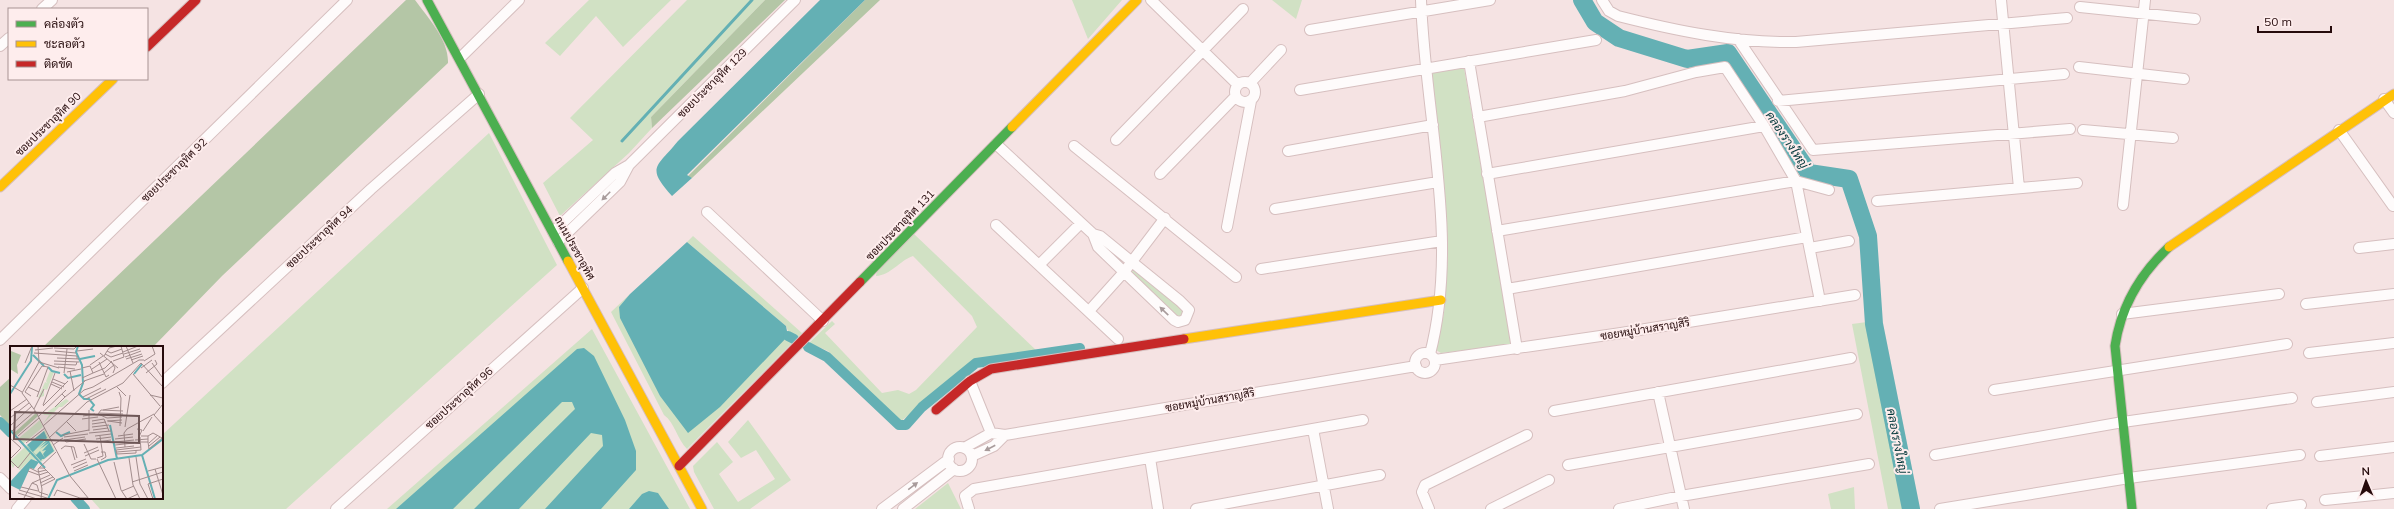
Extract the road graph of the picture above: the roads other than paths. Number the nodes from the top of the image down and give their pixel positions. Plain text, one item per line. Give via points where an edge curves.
1 (52, 0) edge
2 (196, 0) edge
3 (347, 0) edge
4 (427, 0) edge
5 (519, 0) edge
6 (795, 0) edge
7 (1137, 0) edge
8 (1151, 0) edge
9 (1421, 0) edge
10 (1490, 0) edge
11 (1602, 0) edge
12 (2001, 0) edge
13 (2145, 0) edge
14 (2080, 7) dead end
15 (43, 8) edge
16 (1243, 9) dead end
17 (1422, 12) junction
18 (2143, 13) junction
19 (2067, 18) dead end
20 (2195, 19) dead end
21 (2003, 24) junction
22 (1310, 30) dead end
23 (8, 39) edge
24 (1738, 39) junction
25 (1596, 40) dead end
26 (0, 46) edge
27 (148, 46) edge
28 (1203, 50) junction
29 (1281, 50) dead end
30 (460, 58) junction
31 (1469, 61) junction
32 (2079, 67) dead end
33 (1427, 68) junction
34 (2064, 74) dead end
35 (2137, 74) junction
36 (2009, 79) junction
37 (2184, 79) dead end
38 (112, 80) edge
39 (1250, 83) junction
40 (1237, 84) junction
41 (1300, 90) dead end
42 (479, 94) junction
43 (2394, 94) edge
44 (1235, 97) junction
45 (2384, 99) junction
46 (1251, 101) junction
47 (1778, 101) junction
48 (2394, 113) edge
49 (1478, 117) junction
50 (1433, 125) junction
51 (1764, 126) junction
52 (2070, 129) dead end
53 (2083, 130) dead end
54 (2339, 130) junction
55 (2130, 132) junction
56 (2014, 134) junction
57 (2173, 138) dead end
58 (1116, 140) dead end
59 (996, 144) junction
60 (1074, 146) dead end
61 (1288, 151) dead end
62 (629, 165) junction
63 (1160, 174) dead end
64 (1487, 174) junction
65 (1796, 181) junction
66 (1438, 182) junction
67 (2077, 183) dead end
68 (0, 187) edge
69 (2018, 188) junction
70 (1829, 190) dead end
71 (1877, 201) dead end
72 (2123, 205) dead end
73 (2393, 206) edge
74 (1275, 209) dead end
75 (707, 212) dead end
76 (1165, 218) junction
77 (1081, 223) junction
78 (996, 225) dead end
79 (1227, 227) dead end
80 (1497, 231) junction
81 (553, 232) junction
82 (1093, 234) junction
83 (1807, 237) junction
84 (1442, 241) junction
85 (1849, 241) dead end
86 (558, 242) junction
87 (2394, 244) edge
88 (1810, 248) junction
89 (2359, 248) dead end
90 (1131, 261) junction
91 (1040, 264) junction
92 (1261, 269) dead end
93 (1124, 272) junction
94 (1236, 277) dead end
95 (583, 288) junction
96 (1507, 289) junction
97 (2279, 294) dead end
98 (2394, 294) edge
99 (1855, 295) dead end
100 (1441, 300) junction
101 (1820, 301) junction
102 (2306, 304) dead end
103 (1089, 311) junction
104 (2122, 314) junction
105 (823, 321) junction
106 (1118, 339) dead end
107 (0, 340) edge
108 (2394, 343) edge
109 (2287, 344) dead end
110 (1517, 348) junction
111 (2309, 353) dead end
112 (1432, 357) junction
113 (1851, 358) dead end
114 (1416, 366) junction
115 (2118, 370) junction
116 (970, 381) junction
117 (163, 382) edge
118 (1994, 390) dead end
119 (1658, 392) junction
120 (2394, 392) edge
121 (2292, 398) dead end
122 (2317, 402) dead end
123 (936, 410) dead end
124 (1554, 410) dead end
125 (1857, 414) dead end
126 (1363, 420) dead end
127 (2123, 422) junction
128 (1313, 430) junction
129 (991, 433) junction
130 (1527, 434) dead end
131 (1004, 435) junction
132 (1670, 446) junction
133 (2394, 447) edge
134 (964, 448) junction
135 (1935, 455) dead end
136 (2300, 455) dead end
137 (972, 456) junction
138 (2320, 456) dead end
139 (1150, 458) junction
140 (949, 459) junction
141 (1869, 464) dead end
142 (1568, 465) dead end
143 (679, 466) junction
144 (954, 469) junction
145 (1380, 475) dead end
146 (0, 478) edge
147 (2128, 478) junction
148 (1549, 480) dead end
149 (1324, 486) junction
150 (10, 488) edge
151 (2394, 493) edge
152 (1681, 496) junction
153 (2325, 500) dead end
154 (2301, 505) dead end
155 (336, 509) edge
156 (702, 509) edge
157 (882, 509) edge
158 (903, 509) edge
159 (969, 509) edge
160 (1158, 509) edge
161 (1196, 509) edge
162 (1328, 509) edge
163 (1429, 509) edge
164 (1491, 509) edge
165 (1619, 509) edge
166 (1684, 509) edge
167 (1940, 509) edge
168 (2132, 509) edge
169 (2272, 509) edge

1 - 15 street
2 - 27 street
3 - 107 street, ซอยประชาอุทิศ 92
4 - 30 street, ถนนประชาอุทิศ
5 - 30 street
6 - 62 street, ซอยประชาอุทิศ 129
7 - 59 street, ซอยประชาอุทิศ 131
8 - 28 street
9 - 17 street
10 - 17 street
11 - 24 street via 1609,11 1618,16 1692,34
12 - 21 street
13 - 18 street
14 - 18 street
16 - 28 street
17 - 22 street
17 - 33 street
18 - 20 street
18 - 35 street
19 - 21 street
21 - 24 street via 1796,42
21 - 36 street
23 - 26 street
24 - 47 street
25 - 31 street
28 - 40 street
28 - 58 street
29 - 39 street
30 - 42 street, ถนนประชาอุทิศ
31 - 33 street
31 - 49 street
32 - 35 street
33 - 41 street
33 - 50 street
34 - 36 street
35 - 37 street
35 - 55 street
36 - 47 street
36 - 56 street
38 - 68 street, ซอยประชาอุทิศ 90
39 - 40 street
39 - 46 street via 1255,92
40 - 44 street
42 - 81 street, ถนนประชาอุทิศ
42 - 117 street, ซอยประชาอุทิศ 94 via 371,189
43 - 45 street
44 - 46 street via 1244,102
44 - 63 street
45 - 48 street
45 - 54 street
46 - 79 street
47 - 56 street via 1811,149 1818,151
49 - 51 street via 1625,91 1722,66 1731,75
49 - 64 street
50 - 61 street
50 - 66 street
51 - 64 street
51 - 65 street
52 - 56 street
53 - 55 street
54 - 73 street
54 - 104 street via 2176,240 2160,254 2143,276 2128,297
55 - 57 street
55 - 72 street
56 - 69 street
59 - 77 street
59 - 105 street, ซอยประชาอุทิศ 131
60 - 76 street
62 - 81 street, ซอยประชาอุทิศ 129 via 615,173
62 -> 86 street, ซอยประชาอุทิศ 129 via 620,182
64 - 80 street
65 - 70 street
65 - 80 street
65 - 83 street
66 - 74 street
66 - 84 street
67 - 69 street
69 - 71 street
75 - 105 street
76 - 90 street
76 - 94 street
77 - 82 street
77 - 91 street
78 - 91 street
80 - 96 street
81 - 86 street, ถนนประชาอุทิศ
82 - 90 street via 1100,236
82 - 93 street via 1098,247
83 - 88 street
83 - 96 street
84 - 92 street
84 - 100 street
85 - 88 street
86 - 95 street, ถนนประชาอุทิศ
87 - 89 street
88 - 101 street
90 - 93 street
90 -> 93 street via 1189,309 1185,320 1174,320
91 - 103 street
93 - 103 street
95 - 143 street, ถนนประชาอุทิศ
95 - 155 street, ซอยประชาอุทิศ 96
96 - 110 street
97 - 104 street
98 - 102 street
99 - 101 street, ซอยหมู่บ้านสราญสิริ
100 - 112 street
100 - 116 street via 991,370
101 - 110 street, ซอยหมู่บ้านสราญสิริ
103 - 106 street
104 - 115 street via 2116,327
105 - 143 street, ซอยประชาอุทิศ 131
108 - 111 street
109 - 115 street
110 - 112 street, ซอยหมู่บ้านสราญสิริ
112 - 114 street, ซอยหมู่บ้านสราญสิริ via 1419,355
112 - 114 street, ซอยหมู่บ้านสราญสิริ via 1434,367 1428,372 1420,371
113 - 119 street
114 - 131 street, ซอยหมู่บ้านสราญสิริ
115 - 118 street
115 - 127 street
116 - 123 street
116 - 129 street
119 - 124 street
119 - 132 street
120 - 122 street
121 - 127 street
125 - 132 street
126 - 128 street
127 - 135 street
127 - 147 street
128 - 139 street
128 - 149 street
129 - 131 street, ซอยหมู่บ้านสราญสิริ
129 - 134 street
130 - 163 street via 1425,485 1422,492
131 -> 137 street via 994,446
132 - 142 street
132 - 152 street
133 - 138 street
134 - 137 street
134 - 140 street via 954,450
136 - 147 street
137 - 144 street via 967,469
139 - 159 street via 974,489 965,496
139 - 160 street
140 - 144 street
157 -> 140 street
141 - 152 street
143 - 156 street, ถนนประชาอุทิศ
144 - 158 street
145 - 149 street
146 - 150 street
147 - 167 street
147 - 168 street
148 - 164 street
149 - 161 street
149 - 162 street
151 - 153 street
152 - 165 street
152 - 166 street
154 - 169 street

